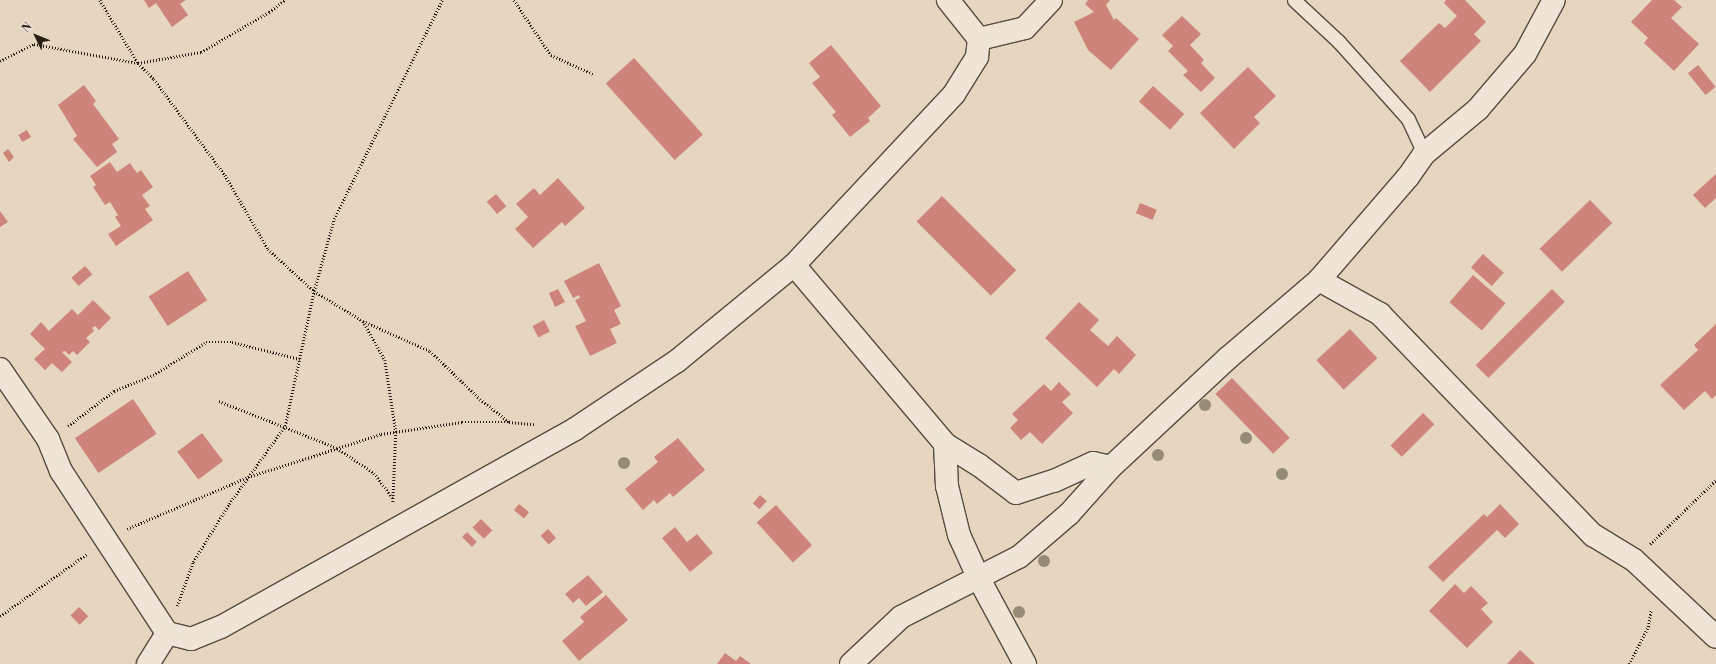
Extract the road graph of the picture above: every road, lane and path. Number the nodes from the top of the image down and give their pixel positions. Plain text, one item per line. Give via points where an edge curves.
1 (100, 0) edge
2 (285, 0) edge
3 (442, 0) edge
4 (514, 0) edge
5 (948, 0) edge
6 (1050, 0) edge
7 (1294, 0) edge
8 (1554, 0) edge
9 (979, 40) junction
10 (0, 61) edge
11 (138, 64) junction
12 (593, 74) dead end
13 (1424, 154) junction
14 (794, 265) junction
15 (1319, 280) junction
16 (314, 291) junction
17 (363, 321) junction
18 (300, 359) junction
19 (0, 369) edge
20 (219, 401) dead end
21 (509, 422) junction
22 (541, 424) dead end
23 (285, 426) junction
24 (396, 432) junction
25 (48, 439) junction
26 (945, 444) junction
27 (337, 448) junction
28 (1111, 467) junction
29 (248, 478) junction
30 (1716, 480) edge
31 (393, 498) junction
32 (398, 528) junction
33 (108, 539) junction
34 (1634, 560) junction
35 (978, 579) junction
36 (1655, 580) junction
37 (0, 616) edge
38 (167, 633) junction
39 (1716, 637) edge
40 (148, 664) edge
41 (851, 664) edge
42 (1025, 664) edge
43 (1629, 664) edge

1 - 11 path
2 - 11 path via 201,52
3 - 16 path via 334,220
4 - 12 path via 551,55
5 - 9 street
6 - 9 street via 1025,28
7 - 13 lane via 1339,42 1408,119
8 - 13 street via 1520,59 1478,109
9 - 14 street via 977,57 954,94
10 - 11 path via 34,44
11 - 16 path via 154,79 225,175 268,249
13 - 15 street via 1408,177
14 - 26 street
14 - 32 street via 677,361 575,429
15 - 28 street via 1228,358
15 - 34 street via 1380,314 1593,535
16 - 17 path
16 - 18 path
17 - 21 path via 430,351 480,399
17 - 24 path via 385,360
18 - 23 path
18 - 25 path via 232,342 206,342 153,375 114,391 62,432
19 - 25 street
20 - 23 path
21 - 22 path
21 - 24 path via 462,422
23 - 27 path
23 - 29 path
24 - 27 path
24 - 31 path
25 - 33 street via 61,471
26 - 28 street via 979,465 1016,493 1054,481 1093,463
26 - 35 street via 948,493 959,535
27 - 29 path
27 - 31 path via 374,474
28 - 35 street via 1069,514 1019,557
29 - 33 path
29 - 38 path via 193,562
30 - 34 path
31 - 32 path via 392,514
32 - 38 street via 220,627 191,639
33 - 37 path
33 - 38 street
34 - 36 street
35 - 41 street via 901,617
35 - 42 street
36 - 39 street
36 - 43 path via 1648,626
38 - 40 street

